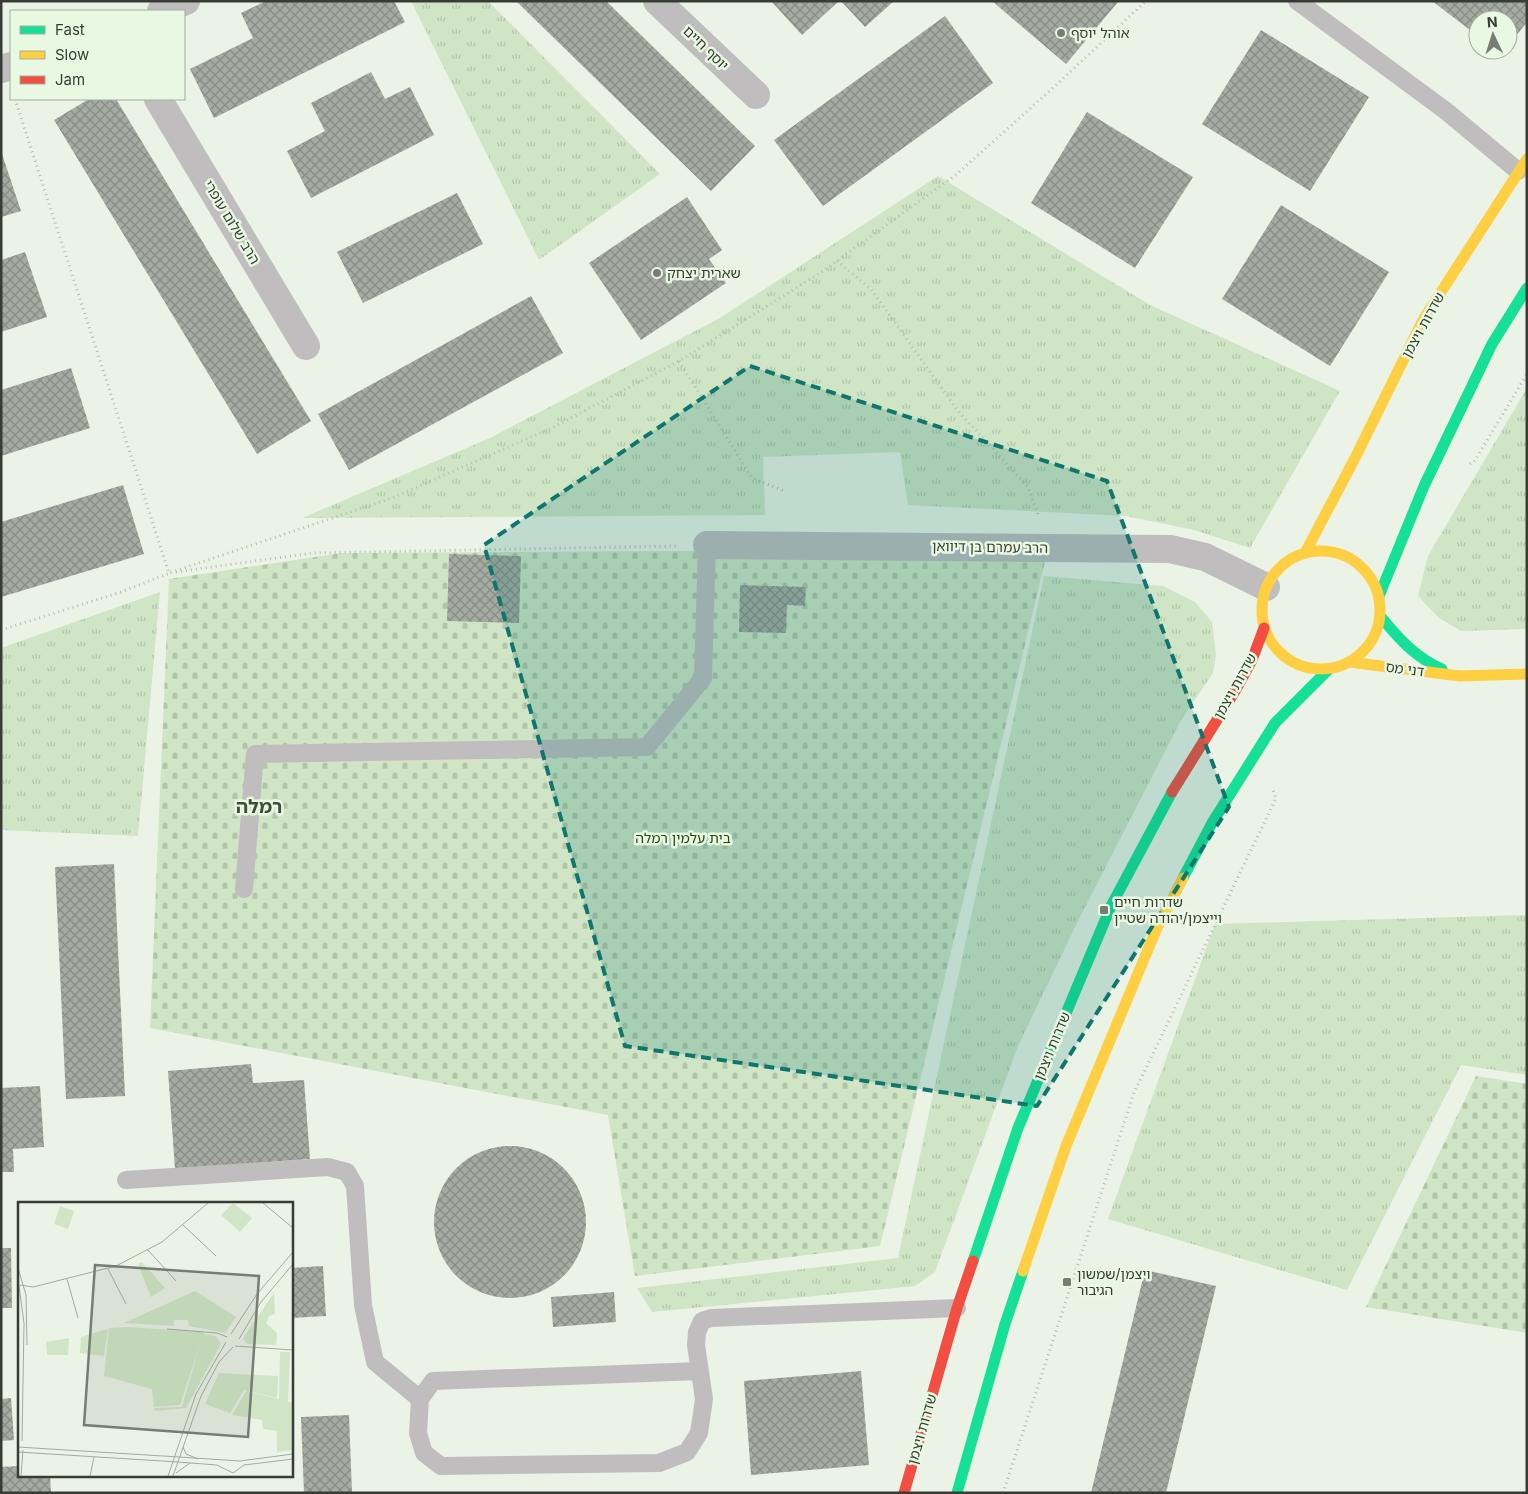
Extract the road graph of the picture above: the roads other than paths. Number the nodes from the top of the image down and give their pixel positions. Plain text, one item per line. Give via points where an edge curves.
1 (186, 1) edge
2 (657, 1) edge
3 (1297, 1) edge
4 (164, 10) edge
5 (756, 95) dead end
6 (159, 100) edge
7 (1522, 165) edge
8 (1527, 288) edge
9 (306, 346) dead end
10 (707, 545) joint
11 (1305, 552) junction
12 (1266, 587) junction
13 (1379, 596) junction
14 (1381, 617) junction
15 (1264, 628) junction
16 (1349, 662) junction
17 (1329, 669) junction
18 (1527, 674) edge
19 (1460, 676) junction
20 (244, 889) dead end
21 (126, 1180) dead end
22 (957, 1308) junction
23 (700, 1371) junction
24 (420, 1400) junction
25 (904, 1493) edge
26 (957, 1493) edge

1 - 4 street
2 - 5 street, יוסף חיים
3 - 7 lane
6 - 9 street, הרב שלום עופרי
7 - 11 main road, שדרות ויצמן via 1423,320
8 - 13 main road via 1492,344 1424,486
10 - 12 street, הרב עמרם בן דיוואן via 1170,549 1205,557
10 - 20 lane via 704,678 647,747 255,754
11 - 12 main road via 1275,572
11 - 13 main road via 1342,554 1359,564 1372,578
12 - 15 main road via 1261,607
13 - 14 main road
14 - 16 main road via 1375,636 1364,651
14 - 19 main road, דני מס via 1406,648 1431,665
15 - 17 main road via 1271,643 1296,664 1312,669
15 - 22 main road, שדרות ויצמן via 1235,692 1168,798 1111,906 1018,1128
16 - 17 main road
16 - 19 main road, דני מס
17 - 26 main road via 1275,723 1212,823 1157,928 1066,1146 1005,1324
18 - 19 main road, דני מס
21 - 24 lane via 328,1167 347,1172 355,1186 363,1304 375,1362
22 - 23 lane via 711,1318 702,1321 697,1332
22 - 25 main road, שדרות ויצמן
23 - 24 lane via 433,1381
23 - 24 lane via 704,1399 699,1433 687,1452 659,1463 441,1466 424,1453 418,1432

